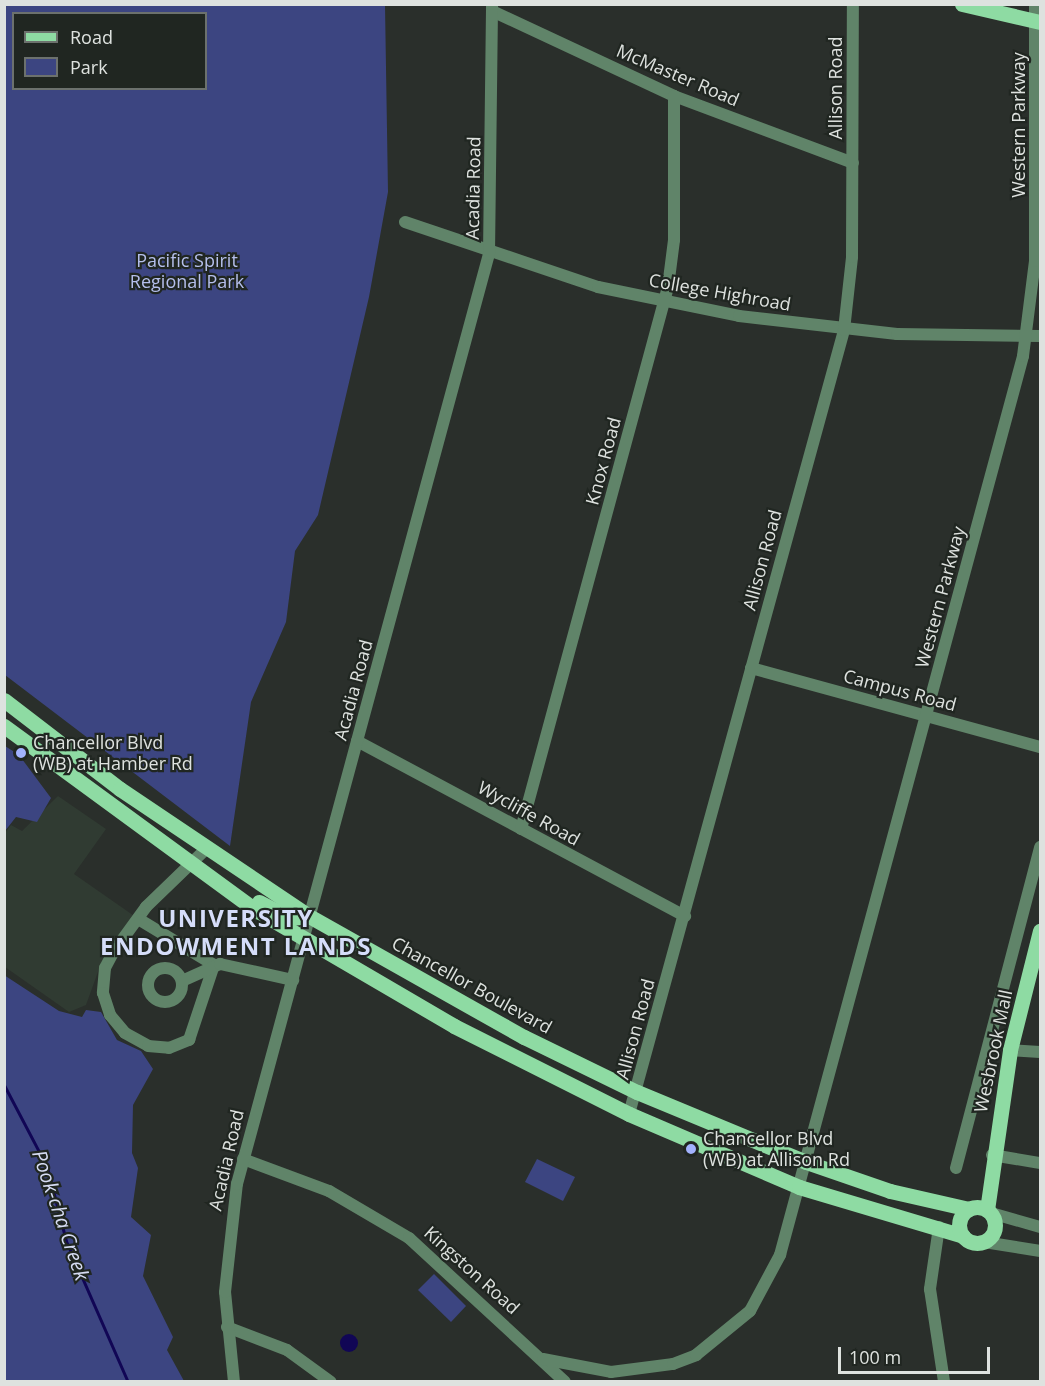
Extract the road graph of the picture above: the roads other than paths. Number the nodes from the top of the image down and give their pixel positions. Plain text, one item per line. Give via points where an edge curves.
1 (853, 4) edge
2 (962, 4) edge
3 (1035, 4) edge
4 (492, 8) edge
5 (1038, 22) edge
6 (674, 96) junction
7 (853, 163) junction
8 (405, 222) dead end
9 (489, 254) junction
10 (664, 302) junction
11 (844, 330) junction
12 (1041, 336) edge
13 (1027, 338) junction
14 (751, 668) junction
15 (4, 700) edge
16 (927, 715) junction
17 (4, 726) edge
18 (357, 741) junction
19 (1041, 747) edge
20 (521, 829) junction
21 (1041, 847) edge
22 (207, 848) junction
23 (193, 865) junction
24 (221, 885) junction
25 (309, 916) junction
26 (685, 916) junction
27 (140, 920) junction
28 (1041, 931) edge
29 (303, 940) junction
30 (214, 965) junction
31 (293, 980) junction
32 (182, 981) dead end
33 (1010, 1050) junction
34 (1041, 1052) edge
35 (637, 1092) junction
36 (629, 1114) junction
37 (992, 1155) junction
38 (243, 1160) junction
39 (806, 1162) junction
40 (1041, 1163) edge
41 (956, 1168) dead end
42 (799, 1187) junction
43 (980, 1210) junction
44 (939, 1227) junction
45 (1041, 1227) edge
46 (963, 1236) junction
47 (984, 1242) junction
48 (1041, 1251) edge
49 (227, 1327) junction
50 (543, 1359) junction
51 (234, 1382) edge
52 (331, 1382) edge
53 (565, 1382) edge
54 (944, 1382) edge

1 - 7 street, Allison Road
2 - 5 main road
3 - 5 street, Western Parkway
4 - 6 street, McMaster Road
4 - 9 street, Acadia Road
5 - 13 street, Western Parkway via 1035,261
6 - 7 street, McMaster Road
6 - 10 street, Knox Road via 674,240
7 - 11 street, Allison Road via 852,257
8 - 9 street, College Highroad
9 - 10 street, College Highroad
9 - 18 street, Acadia Road
10 - 11 street, College Highroad
10 - 20 street, Knox Road
11 - 13 street, College Highroad
11 - 14 street, Allison Road
12 - 13 street, College Highroad
13 - 16 street, Western Parkway
14 - 16 street, Campus Road
14 - 26 street, Allison Road
15 - 22 main road, Chancellor Boulevard
16 - 19 street, Campus Road
16 - 39 street, Western Parkway
17 - 23 main road
18 - 20 street, Wycliffe Road
18 - 25 street, Acadia Road
20 - 26 street, Wycliffe Road
21 - 41 street
22 - 23 street
22 - 25 main road, Chancellor Boulevard
23 - 24 main road
23 - 27 street via 146,907
24 - 25 main road via 291,918
24 - 29 main road
25 - 29 street, Acadia Road
25 - 35 main road, Chancellor Boulevard via 524,1037
26 - 35 street, Allison Road
27 - 30 street
27 - 30 street via 105,968 103,993 110,1015 125,1033 148,1046 169,1048 189,1040
28 - 33 main road, Wesbrook Mall
29 - 31 street, Acadia Road
29 - 36 main road via 454,1026
30 - 31 street
30 - 32 street
31 - 38 street, Acadia Road
33 - 34 street
33 - 37 main road, Wesbrook Mall
35 - 36 street, Allison Road
35 - 39 main road, Chancellor Boulevard
36 - 42 main road
37 - 40 street
37 - 43 main road, Wesbrook Mall
38 - 49 street, Acadia Road via 229,1234
38 - 50 street, Kingston Road via 330,1191 409,1238
39 - 42 street, Western Parkway
39 - 43 main road, Chancellor Boulevard via 899,1194
42 - 44 main road
42 - 50 street, Western Parkway via 765,1289 716,1343 673,1364 642,1370 611,1372
43 - 45 street, Chancellor Boulevard
43 - 46 main road via 959,1224
43 - 47 main road via 995,1229
44 - 46 main road
44 - 54 street via 930,1289
46 - 47 main road
47 - 48 street
49 - 51 street, Acadia Road
49 - 52 street via 287,1350
50 - 53 street, Kingston Road

